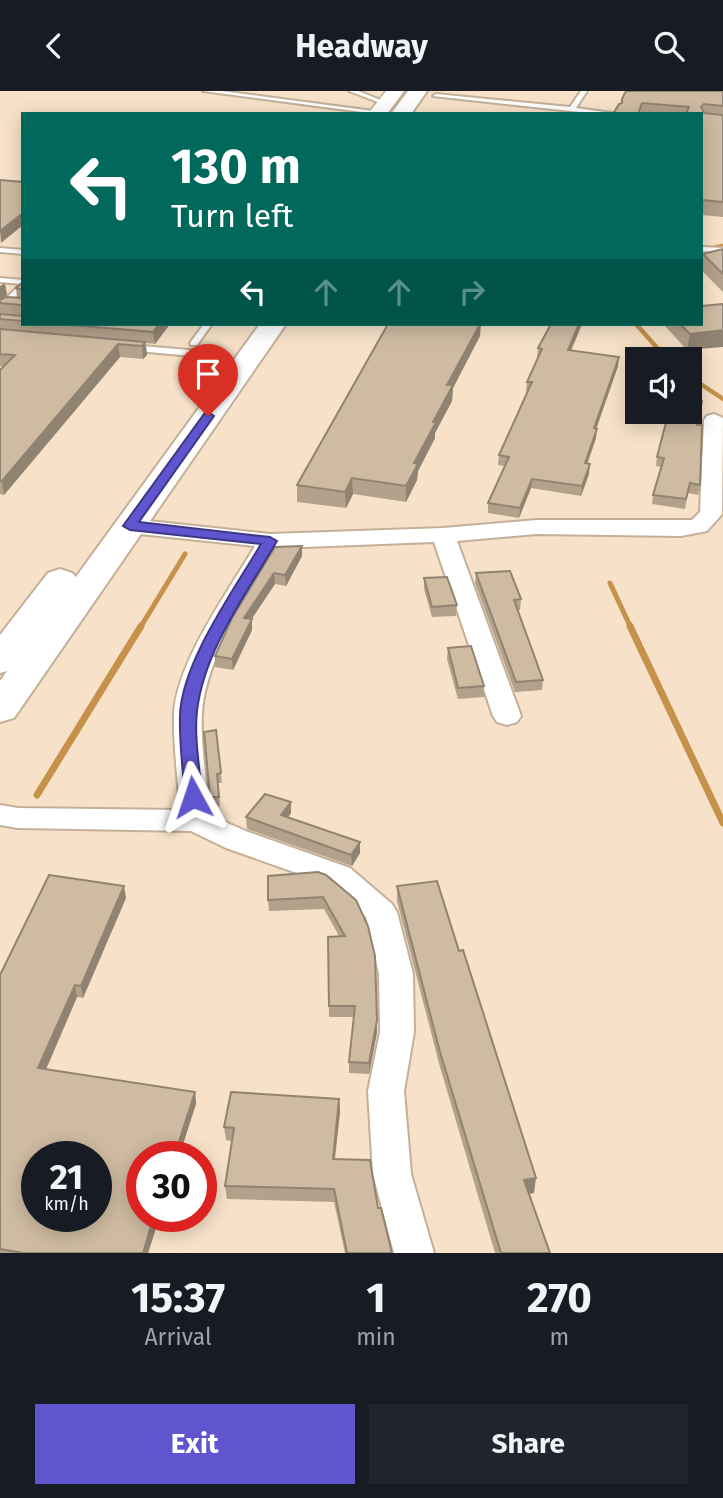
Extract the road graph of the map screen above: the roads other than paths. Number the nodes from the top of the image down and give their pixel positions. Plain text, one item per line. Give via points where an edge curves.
1 (206, 91) edge
2 (352, 91) edge
3 (475, 91) edge
4 (506, 91) edge
5 (584, 91) edge
6 (439, 93) edge
7 (470, 98) junction
8 (498, 101) junction
9 (387, 107) edge
10 (572, 109) junction
11 (425, 112) edge
12 (598, 112) edge
13 (706, 249) edge
14 (0, 250) edge
15 (723, 250) edge
16 (21, 251) edge
17 (0, 280) edge
18 (21, 287) edge
19 (0, 289) edge
20 (1, 306) edge
21 (21, 306) edge
22 (207, 326) edge
23 (246, 326) edge
24 (272, 326) edge
25 (126, 340) edge
26 (194, 343) dead end
27 (224, 356) junction
28 (714, 420) dead end
29 (130, 526) junction
30 (443, 535) junction
31 (270, 541) junction
32 (0, 661) edge
33 (0, 709) edge
34 (507, 716) dead end
35 (0, 815) edge
36 (195, 821) junction
37 (414, 1253) edge

1 - 9 lane
2 - 9 lane
3 - 7 lane
4 - 8 lane
5 - 10 lane
6 - 7 lane
6 - 9 highway
6 - 11 highway
7 - 8 lane
8 - 10 lane
10 - 12 lane
13 - 15 lane
14 - 16 lane
17 - 18 lane
18 - 19 lane
18 - 20 lane
20 - 21 lane
22 - 26 lane
23 - 27 highway
24 - 29 highway
25 - 27 lane via 120,347
27 - 32 highway
28 - 30 street via 711,514 699,526 536,527
29 - 31 street
29 - 33 highway
30 - 31 street
30 - 34 street
31 - 36 street via 193,682 188,714
35 - 36 street
36 - 37 street via 339,876 381,912 396,974 397,1032 386,1091 392,1174

